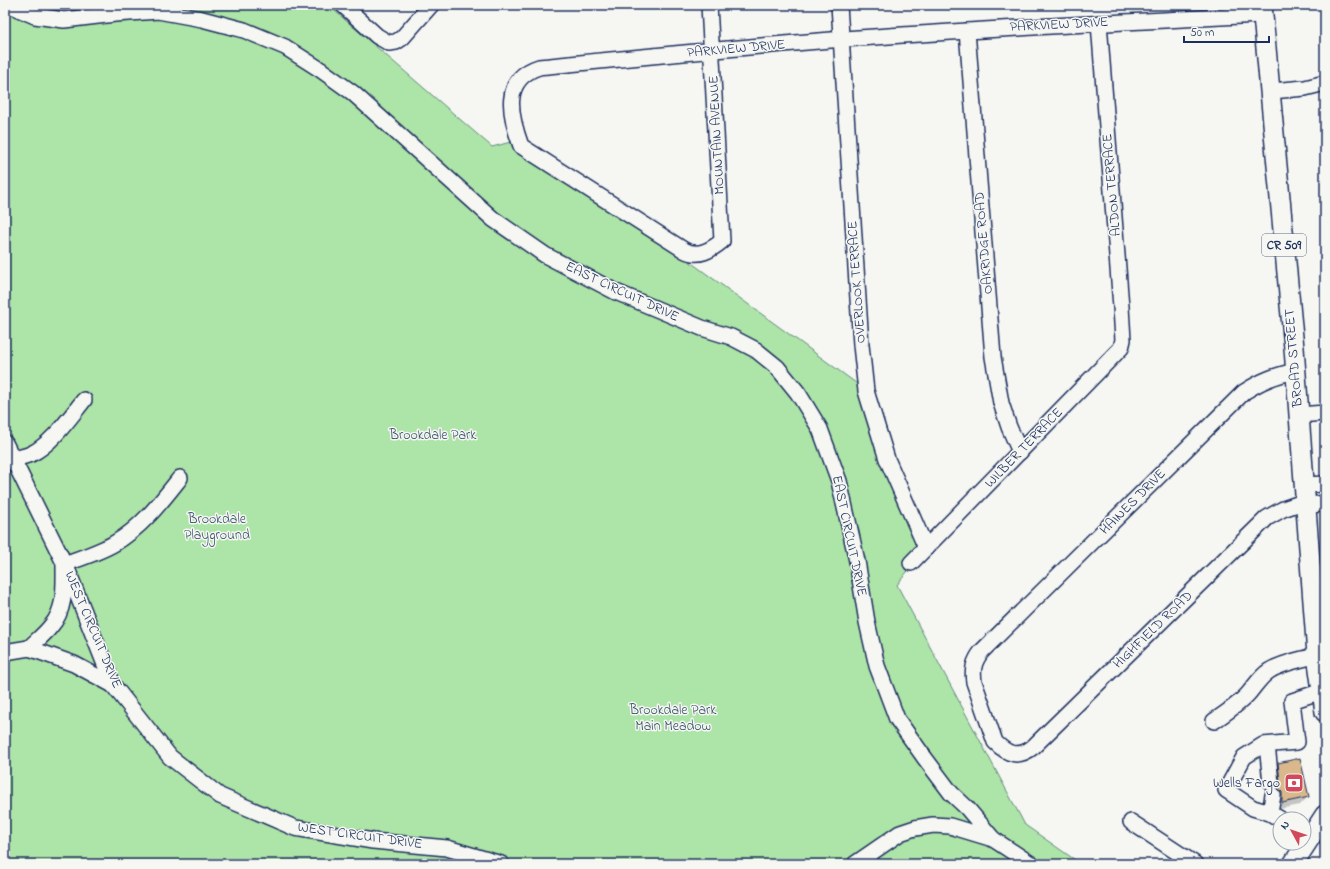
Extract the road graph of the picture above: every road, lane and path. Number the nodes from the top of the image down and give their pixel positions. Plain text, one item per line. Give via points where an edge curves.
1 (9, 5) edge
2 (343, 5) edge
3 (431, 5) edge
4 (709, 5) edge
5 (840, 5) edge
6 (1262, 10) edge
7 (1099, 23) junction
8 (967, 31) junction
9 (842, 40) junction
10 (713, 51) junction
11 (1325, 84) edge
12 (1270, 90) junction
13 (722, 241) joint
14 (1121, 348) joint
15 (1295, 370) junction
16 (84, 400) dead end
17 (1325, 413) edge
18 (1299, 415) junction
19 (5, 444) edge
20 (1020, 452) junction
21 (13, 459) junction
22 (180, 478) dead end
23 (1325, 484) edge
24 (1305, 497) junction
25 (1325, 503) edge
26 (926, 548) junction
27 (911, 563) dead end
28 (64, 564) junction
29 (29, 648) junction
30 (5, 652) edge
31 (1317, 655) junction
32 (113, 685) junction
33 (1322, 692) junction
34 (1325, 712) edge
35 (1214, 721) dead end
36 (1267, 745) junction
37 (1002, 749) joint
38 (1274, 811) edge
39 (1272, 815) edge
40 (1325, 815) edge
41 (1131, 822) dead end
42 (1312, 831) edge
43 (993, 839) junction
44 (1300, 851) edge
45 (501, 864) edge
46 (855, 864) edge
47 (1031, 864) edge
48 (1194, 864) edge
49 (1293, 864) edge

1 - 43 street, EAST CIRCUIT DRIVE via 35,16 64,20 158,11 244,30 285,47 353,93 493,219 545,255 616,292 702,328 731,337 756,350 778,367 798,392 820,429 839,481 877,666 897,719 951,793
2 - 3 street via 377,36 389,43 402,38
4 - 10 street, MOUNTAIN AVENUE
5 - 9 street, OVERLOOK TERRACE
6 - 7 street, PARKVIEW DRIVE
6 - 12 main road, BROAD STREET / CR 509
7 - 8 street, PARKVIEW DRIVE
7 - 14 street, ALDON TERRACE via 1124,340
8 - 9 street, PARKVIEW DRIVE
8 - 20 street, OAKRIDGE ROAD via 993,357 1001,403
9 - 10 street, PARKVIEW DRIVE
9 - 26 street, OVERLOOK TERRACE via 860,345 866,391 887,459
10 - 13 street, MOUNTAIN AVENUE
10 - 13 street, PARKVIEW DRIVE via 534,68 522,75 515,85 511,114 521,146 686,251 700,254
11 - 12 street
12 - 15 main road, BROAD STREET / CR 509
14 - 20 street, WILBER TERRACE
15 - 18 main road, BROAD STREET / CR 509
15 - 37 street, HAINES DRIVE via 1274,376 1244,392 982,651 973,666 974,682 991,733
16 - 21 street via 42,446 32,453
17 - 18 street
18 - 24 main road, BROAD STREET / CR 509
19 - 21 street, WEST CIRCUIT DRIVE
20 - 26 street, WILBER TERRACE
21 - 28 street, WEST CIRCUIT DRIVE
22 - 28 street via 148,517 128,535 114,544
23 - 24 street
24 - 25 street
24 - 31 main road, BROAD STREET / CR 509
24 - 37 street, HIGHFIELD ROAD via 1267,518 1033,748 1020,754
26 - 27 street, WILBER TERRACE
28 - 29 street, WEST CIRCUIT DRIVE via 63,601 59,614
28 - 32 street, WEST CIRCUIT DRIVE
29 - 30 street
29 - 32 street via 74,664
31 - 33 main road, BROAD STREET / CR 509
31 - 35 street via 1269,671 1232,709
32 - 45 street, WEST CIRCUIT DRIVE via 170,756 220,796 295,828 373,841 447,848
33 - 34 main road, BROAD STREET / CR 509
33 - 36 street via 1292,701 1297,742
36 - 38 street
36 - 39 street via 1244,757 1226,790 1253,808
40 - 42 main road
41 - 48 street
43 - 46 street via 950,826 921,827 900,833
43 - 47 street
44 - 49 main road

